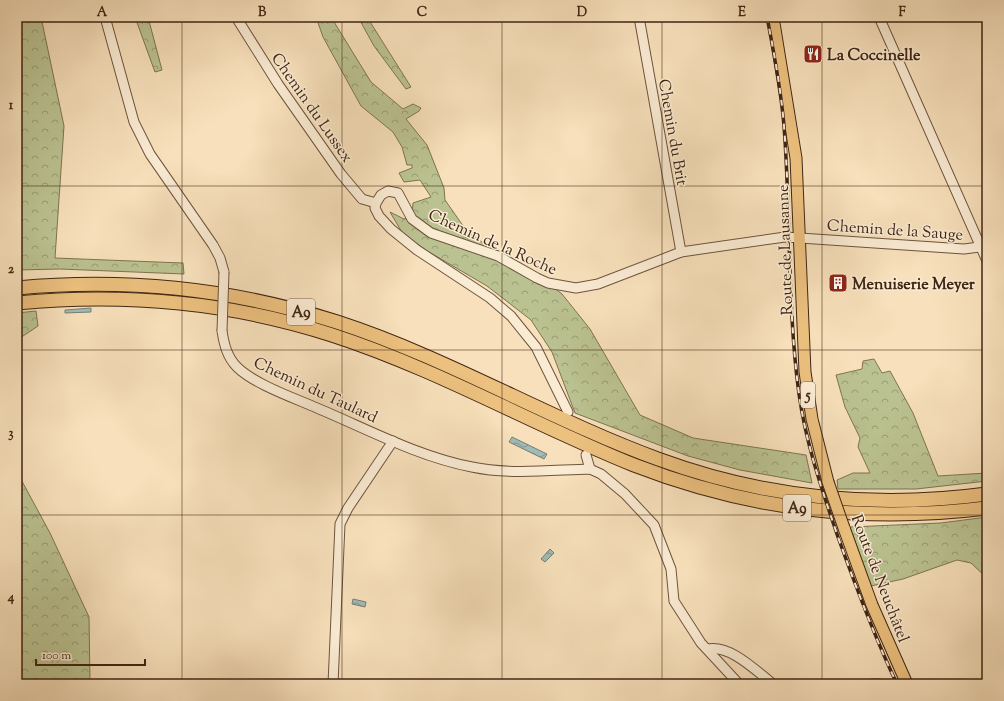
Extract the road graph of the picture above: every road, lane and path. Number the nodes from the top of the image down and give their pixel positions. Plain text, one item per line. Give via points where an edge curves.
1 (236, 17) edge
2 (639, 17) edge
3 (773, 17) edge
4 (879, 17) edge
5 (106, 18) edge
6 (376, 203) junction
7 (800, 238) junction
8 (984, 247) edge
9 (681, 252) junction
10 (987, 261) edge
11 (17, 288) edge
12 (17, 303) edge
13 (568, 412) dead end
14 (394, 441) junction
15 (586, 455) dead end
16 (590, 470) junction
17 (828, 482) joint
18 (987, 494) edge
19 (987, 508) edge
20 (708, 649) junction
21 (333, 684) edge
22 (739, 684) edge
23 (773, 684) edge
24 (871, 684) edge
25 (880, 684) edge
26 (907, 684) edge

1 - 6 street, Chemin du Lussex via 278,84 341,174 362,199
2 - 9 street, Chemin du Brit
3 - 7 main road, Route de Lausanne / 5 via 796,158
4 - 8 street
5 - 14 street, Chemin du Taulard, bridge via 134,122 150,154 220,258 224,272 222,331 225,348 236,366 245,374 273,389
6 - 9 street, Chemin de la Roche via 380,195 388,190 395,191 400,195 412,219 427,231 498,256 537,278 561,286 576,288 598,284
6 - 13 street via 378,216 404,240 490,298 511,316 536,347
7 - 8 street, Chemin de la Sauge via 964,249
7 - 9 street, Chemin de la Roche via 785,237
7 - 17 main road, Route de Lausanne / 5 via 805,372 812,419
8 - 10 street
11 - 18 highway, A9 via 113,284 178,288 245,299 311,314 358,329 415,352 658,459 750,486 803,495 864,501 924,500
12 - 19 highway, A9 via 116,299 156,301 217,308 295,324 353,342 404,362 634,464 701,488 741,498 803,509 864,514 925,514
14 - 16 street, Chemin du Taulard via 441,460 473,468
14 - 21 street via 348,508 340,524
15 - 16 street
16 - 20 street via 601,474 625,494 654,524 671,569 674,601 701,643
17 - 26 main road, Route de Neuchâtel / 5, bridge via 872,605
20 - 22 street
20 - 23 street via 716,647 732,654
24 - 25 street

